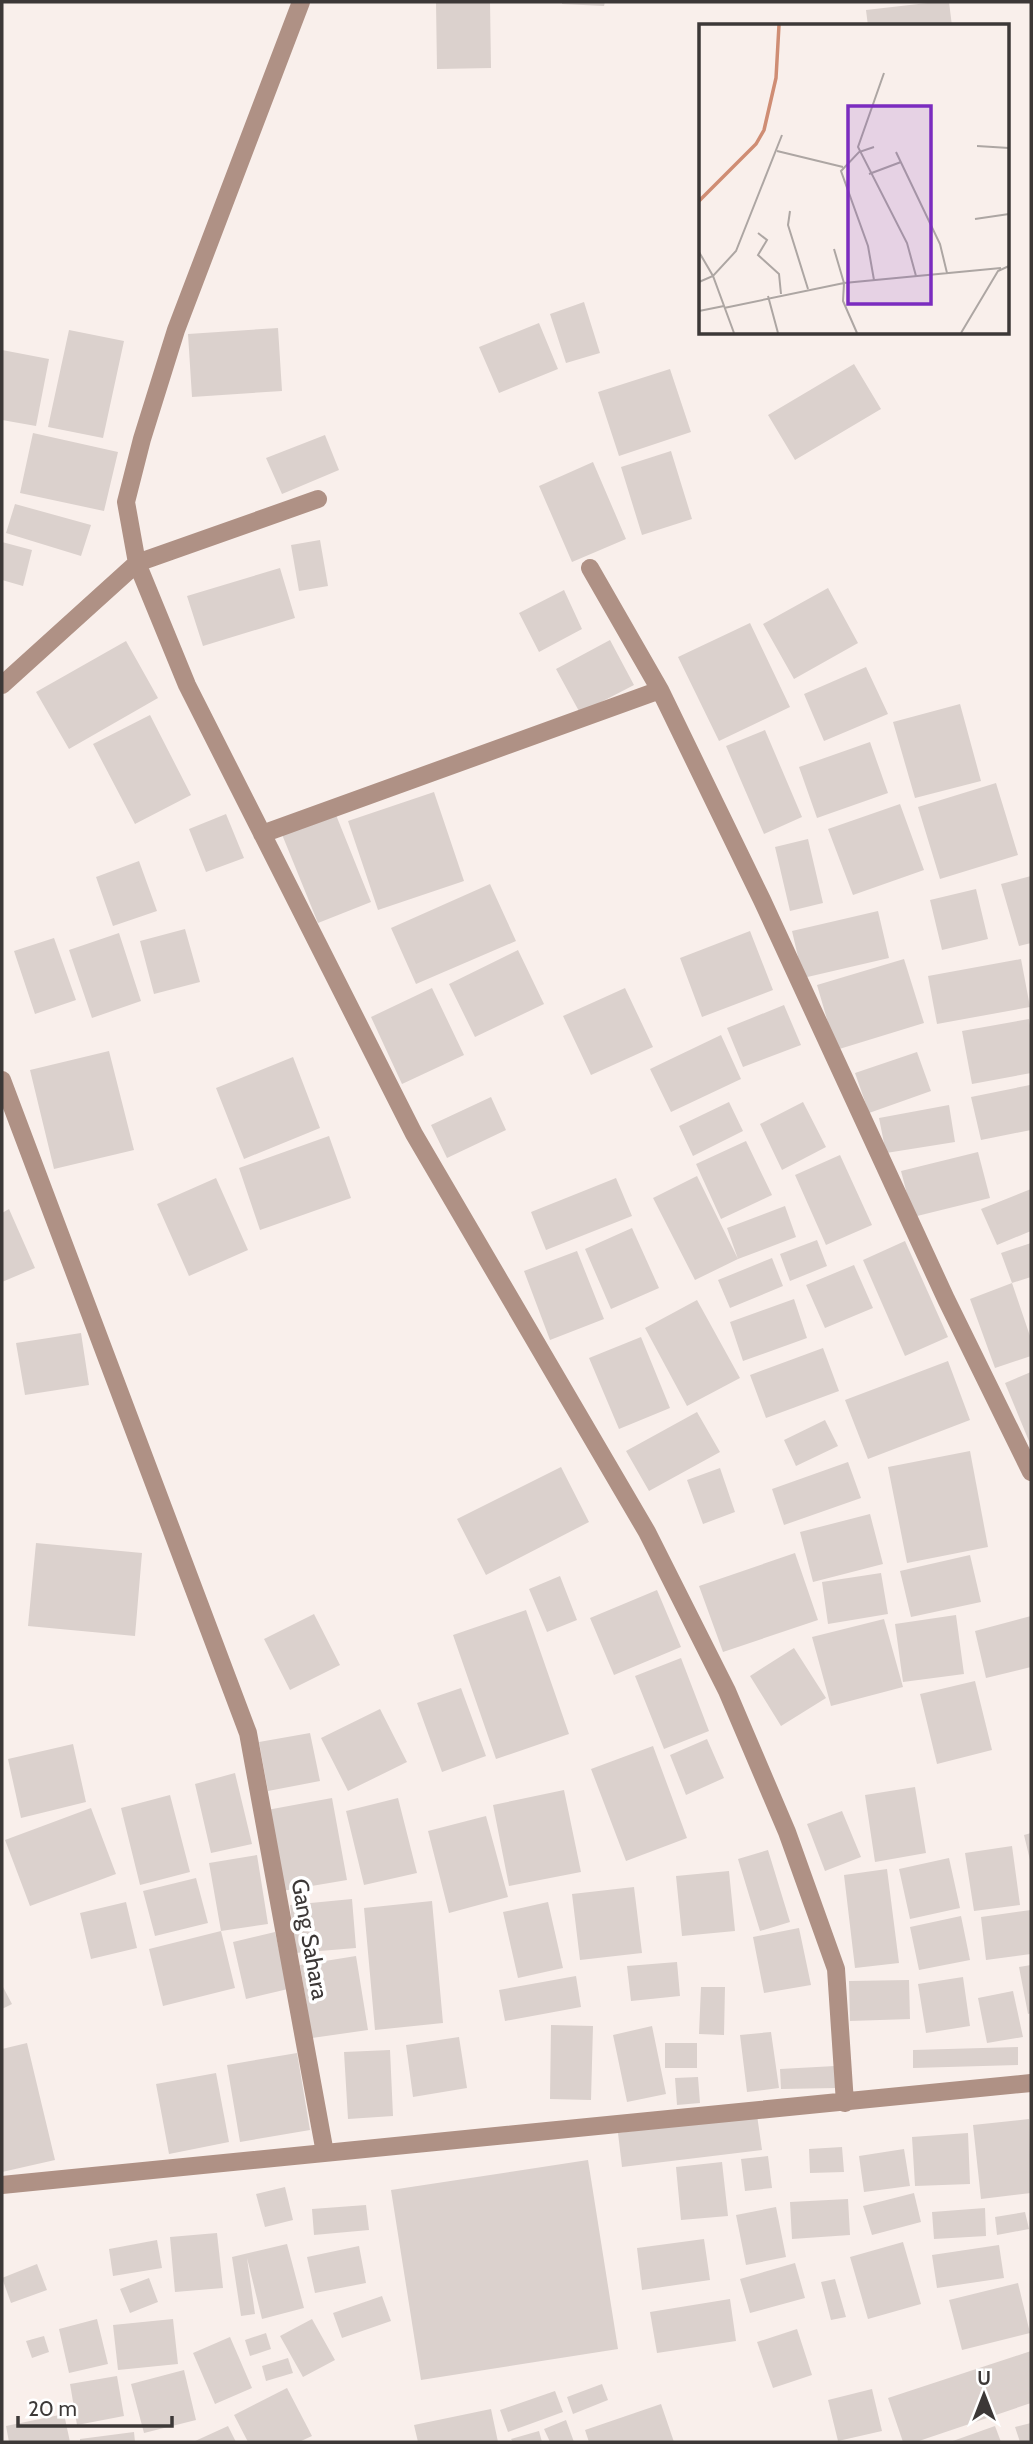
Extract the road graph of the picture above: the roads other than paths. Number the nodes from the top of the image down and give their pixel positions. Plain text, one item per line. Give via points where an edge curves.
1 (301, 2) edge
2 (318, 499) dead end
3 (137, 563) junction
4 (590, 568) dead end
5 (2, 685) edge
6 (660, 690) junction
7 (262, 834) junction
8 (2, 1080) edge
9 (1031, 1472) edge
10 (1031, 2083) edge
11 (845, 2103) junction
12 (325, 2153) junction
13 (2, 2185) edge

1 - 3 street via 176,330 142,439 126,502
2 - 3 street
3 - 5 street
3 - 7 street via 187,685
4 - 6 street
6 - 7 street
6 - 9 street
7 - 11 street via 414,1134 647,1532 727,1691 787,1832 836,1969
8 - 12 street, Gang Sahara via 248,1733
10 - 11 street
11 - 12 street
12 - 13 street

